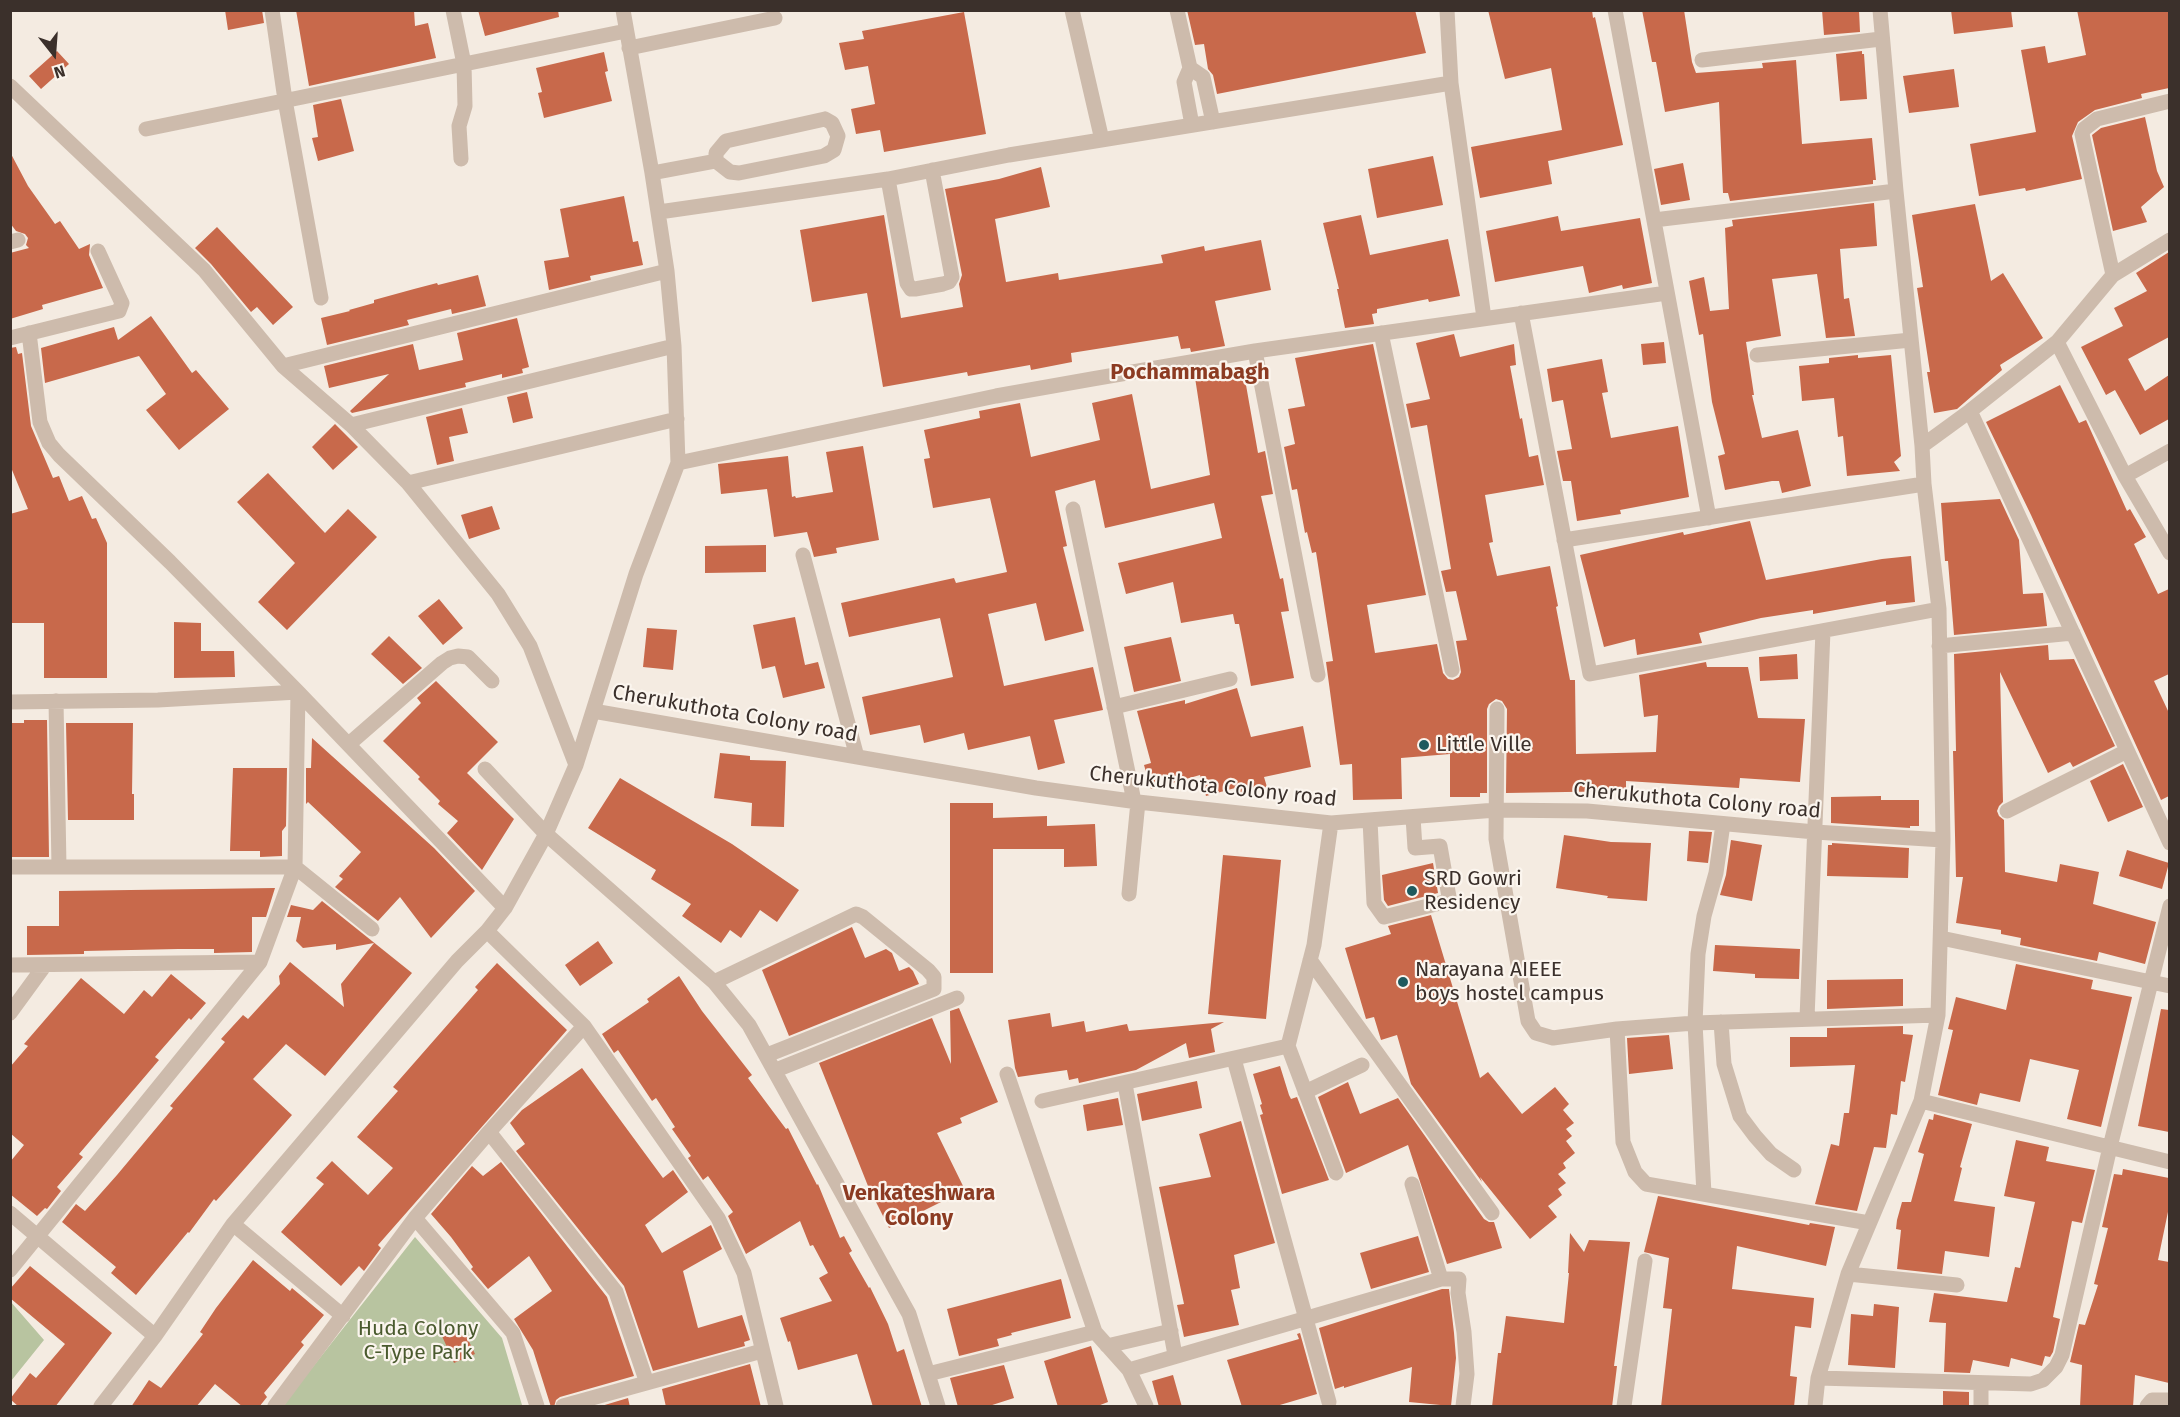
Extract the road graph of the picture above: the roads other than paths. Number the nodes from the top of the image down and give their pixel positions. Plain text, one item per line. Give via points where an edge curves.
1 (272, 10) edge
2 (453, 10) edge
3 (623, 10) edge
4 (1072, 10) edge
5 (1177, 10) edge
6 (1447, 10) edge
7 (1615, 10) edge
8 (1880, 10) edge
9 (775, 18) dead end
10 (626, 31) junction
11 (1881, 39) junction
12 (629, 48) junction
13 (1702, 60) dead end
14 (464, 64) junction
15 (1190, 68) junction
16 (1451, 83) junction
17 (10, 86) edge
18 (285, 100) junction
19 (2169, 102) edge
20 (1213, 122) junction
21 (1192, 125) junction
22 (146, 129) dead end
23 (1102, 140) junction
24 (461, 159) dead end
25 (716, 161) junction
26 (932, 170) junction
27 (652, 173) junction
28 (888, 179) junction
29 (1896, 191) junction
30 (658, 212) junction
31 (1654, 220) junction
32 (2169, 240) edge
33 (98, 250) dead end
34 (667, 271) junction
35 (2113, 275) junction
36 (1667, 293) junction
37 (321, 297) dead end
38 (1521, 314) junction
39 (1484, 318) junction
40 (29, 333) junction
41 (1381, 333) junction
42 (10, 338) edge
43 (1911, 340) junction
44 (2057, 342) junction
45 (674, 346) junction
46 (1255, 351) junction
47 (1757, 355) dead end
48 (283, 366) junction
49 (1970, 411) junction
50 (677, 419) junction
51 (351, 425) junction
52 (1923, 446) junction
53 (2169, 451) edge
54 (678, 463) junction
55 (2125, 476) junction
56 (408, 483) junction
57 (1924, 484) junction
58 (1073, 509) dead end
59 (1709, 518) junction
60 (1564, 540) junction
61 (2169, 553) edge
62 (803, 555) dead end
63 (1939, 609) junction
64 (1823, 631) junction
65 (2073, 633) junction
66 (1940, 646) junction
67 (1452, 670) dead end
68 (1318, 675) dead end
69 (1230, 679) dead end
70 (492, 681) dead end
71 (298, 692) junction
72 (56, 701) junction
73 (10, 702) edge
74 (1114, 707) junction
75 (1497, 709) dead end
76 (593, 711) junction
77 (349, 744) junction
78 (2127, 751) junction
79 (857, 757) junction
80 (576, 765) junction
81 (485, 769) dead end
82 (1136, 802) junction
83 (1496, 810) junction
84 (2007, 811) dead end
85 (1413, 817) junction
86 (1370, 820) junction
87 (1330, 823) junction
88 (1723, 824) junction
89 (1815, 832) junction
90 (546, 834) junction
91 (1943, 840) junction
92 (2169, 843) edge
93 (10, 867) edge
94 (59, 867) junction
95 (295, 867) junction
96 (1129, 894) dead end
97 (2169, 906) edge
98 (505, 908) junction
99 (372, 929) dead end
100 (487, 931) junction
101 (1941, 938) junction
102 (1310, 960) junction
103 (260, 962) junction
104 (10, 965) edge
105 (45, 965) junction
106 (2150, 981) junction
107 (714, 982) junction
108 (2169, 986) edge
109 (957, 998) dead end
110 (10, 1013) edge
111 (1938, 1015) junction
112 (1807, 1018) junction
113 (1721, 1022) junction
114 (1695, 1023) junction
115 (584, 1026) junction
116 (1617, 1029) junction
117 (1288, 1046) junction
118 (767, 1055) junction
119 (1234, 1059) junction
120 (1362, 1065) dead end
121 (776, 1070) junction
122 (1007, 1074) dead end
123 (1125, 1083) junction
124 (1305, 1092) junction
125 (1042, 1101) dead end
126 (1921, 1101) junction
127 (489, 1132) junction
128 (2110, 1147) junction
129 (2169, 1162) edge
130 (1794, 1170) dead end
131 (1336, 1173) dead end
132 (1412, 1184) dead end
133 (1704, 1194) junction
134 (10, 1213) edge
135 (1492, 1213) dead end
136 (415, 1218) junction
137 (233, 1224) junction
138 (1869, 1224) junction
139 (38, 1235) junction
140 (1645, 1261) dead end
141 (10, 1270) edge
142 (1848, 1274) junction
143 (1441, 1279) junction
144 (1957, 1284) dead end
145 (343, 1316) junction
146 (1305, 1318) junction
147 (1170, 1330) junction
148 (1095, 1332) junction
149 (155, 1336) junction
150 (1107, 1346) junction
151 (762, 1351) junction
152 (1175, 1355) junction
153 (1129, 1370) junction
154 (928, 1374) junction
155 (1818, 1378) junction
156 (647, 1383) junction
157 (1981, 1384) junction
158 (2169, 1400) edge
159 (1329, 1402) dead end
160 (100, 1407) edge
161 (275, 1407) edge
162 (537, 1407) edge
163 (563, 1407) edge
164 (777, 1407) edge
165 (938, 1407) edge
166 (1146, 1407) edge
167 (1463, 1407) edge
168 (1624, 1407) edge
169 (1815, 1407) edge
170 (1981, 1407) edge
171 (2147, 1407) edge

1 - 18 street
2 - 14 street
3 - 10 street
4 - 23 street
5 - 15 street
6 - 16 street
7 - 31 street
8 - 11 street
9 - 12 street
10 - 12 street
10 - 14 street
11 - 13 street
11 - 29 street
12 - 27 street
14 - 18 street
14 - 24 street via 465,106 459,126
15 - 20 street via 1203,77
15 - 21 street via 1184,82
16 - 20 street
16 - 39 street
17 - 48 street via 204,270
18 - 22 street
18 - 37 street
19 - 35 street via 2097,119 2082,134
20 - 21 street
21 - 23 street
23 - 26 street
25 - 25 street via 719,147 726,141 818,120 832,123 838,136 834,150 824,156 739,173 721,167
25 - 27 street
26 - 28 street
26 - 28 street via 951,277 943,284 911,289 907,283
27 - 30 street
28 - 30 street
29 - 31 street
29 - 43 street
30 - 34 street
31 - 36 street
32 - 35 street
33 - 40 street via 121,308
34 - 45 street
34 - 48 street
35 - 44 street
36 - 38 street
36 - 59 street
38 - 39 street
38 - 60 street
39 - 41 street
40 - 42 street
40 - 71 street via 40,422 49,442
41 - 46 street
41 - 67 street
43 - 47 street
43 - 52 street
44 - 49 street
44 - 55 street
45 - 50 street
45 - 51 street
46 - 54 street via 996,396
46 - 68 street
48 - 51 street
49 - 52 street
49 - 65 street
50 - 54 street
50 - 56 street
51 - 56 street
52 - 57 street
53 - 55 street
54 - 76 street via 636,574
55 - 61 street
56 - 80 street via 498,594 530,646
57 - 59 street
57 - 63 street
58 - 74 street
59 - 60 street
60 - 64 street via 1590,674
62 - 79 street
63 - 64 street
63 - 66 street
64 - 89 street
65 - 66 street
65 - 78 street
66 - 91 street
69 - 74 street
70 - 77 street via 468,657 450,658
71 - 72 street
71 - 77 street
71 - 95 street
72 - 73 street
72 - 94 street
74 - 82 street
75 - 83 street
76 - 79 street, Cherukuthota Colony road
76 - 80 street
77 - 98 street
78 - 84 street
78 - 92 street
79 - 82 street, Cherukuthota Colony road
80 - 90 street
81 - 90 street
82 - 87 street, Cherukuthota Colony road
82 - 96 street
83 - 85 street, Cherukuthota Colony road
83 - 88 street, Cherukuthota Colony road via 1587,811
83 - 116 street via 1496,839 1528,1021 1536,1033 1553,1038
85 - 86 street, Cherukuthota Colony road
85 - 86 street via 1415,848 1440,846 1448,901 1384,917 1374,903
86 - 87 street, Cherukuthota Colony road
87 - 102 street
88 - 89 street, Cherukuthota Colony road
88 - 114 street via 1698,954
89 - 91 street, Cherukuthota Colony road
89 - 112 street
90 - 98 street
90 - 107 street
91 - 101 street
93 - 94 street
94 - 95 street
95 - 99 street
95 - 103 street
97 - 106 street
98 - 100 street
100 - 115 street
100 - 137 street
101 - 106 street
101 - 111 street
102 - 117 street
102 - 135 street
103 - 105 street
103 - 139 street
104 - 105 street
105 - 110 street
106 - 108 street
106 - 128 street
107 - 118 street via 749,1025
107 - 118 street via 856,914 934,977 934,989
109 - 121 street
111 - 112 street
111 - 126 street
112 - 113 street
113 - 114 street
113 - 130 street via 1724,1064 1740,1116 1772,1154
114 - 116 street
114 - 133 street
115 - 127 street
115 - 151 street via 718,1218 744,1273
116 - 133 street via 1623,1142 1635,1172 1646,1184
117 - 119 street
117 - 124 street
118 - 121 street
119 - 123 street
119 - 146 street
120 - 124 street
121 - 154 street via 909,1314
122 - 148 street
123 - 125 street
123 - 147 street
124 - 131 street
126 - 128 street
126 - 138 street
127 - 136 street
127 - 156 street via 616,1292
128 - 129 street
128 - 157 street via 2056,1367 2043,1380 2031,1384
132 - 143 street
133 - 138 street
134 - 139 street
136 - 145 street
136 - 162 street via 513,1333
137 - 145 street
137 - 149 street
138 - 142 street
139 - 141 street
139 - 149 street
140 - 168 street
142 - 144 street
142 - 155 street
143 - 146 street
143 - 167 street via 1459,1279 1467,1374
145 - 161 street
146 - 152 street
146 - 159 street
147 - 150 street
147 - 152 street
148 - 150 street
148 - 154 street
149 - 160 street
150 - 153 street
151 - 156 street
151 - 164 street
152 - 153 street
153 - 166 street
154 - 165 street
155 - 157 street
155 - 169 street
156 - 163 street
157 - 170 street
158 - 171 street via 2152,1400

